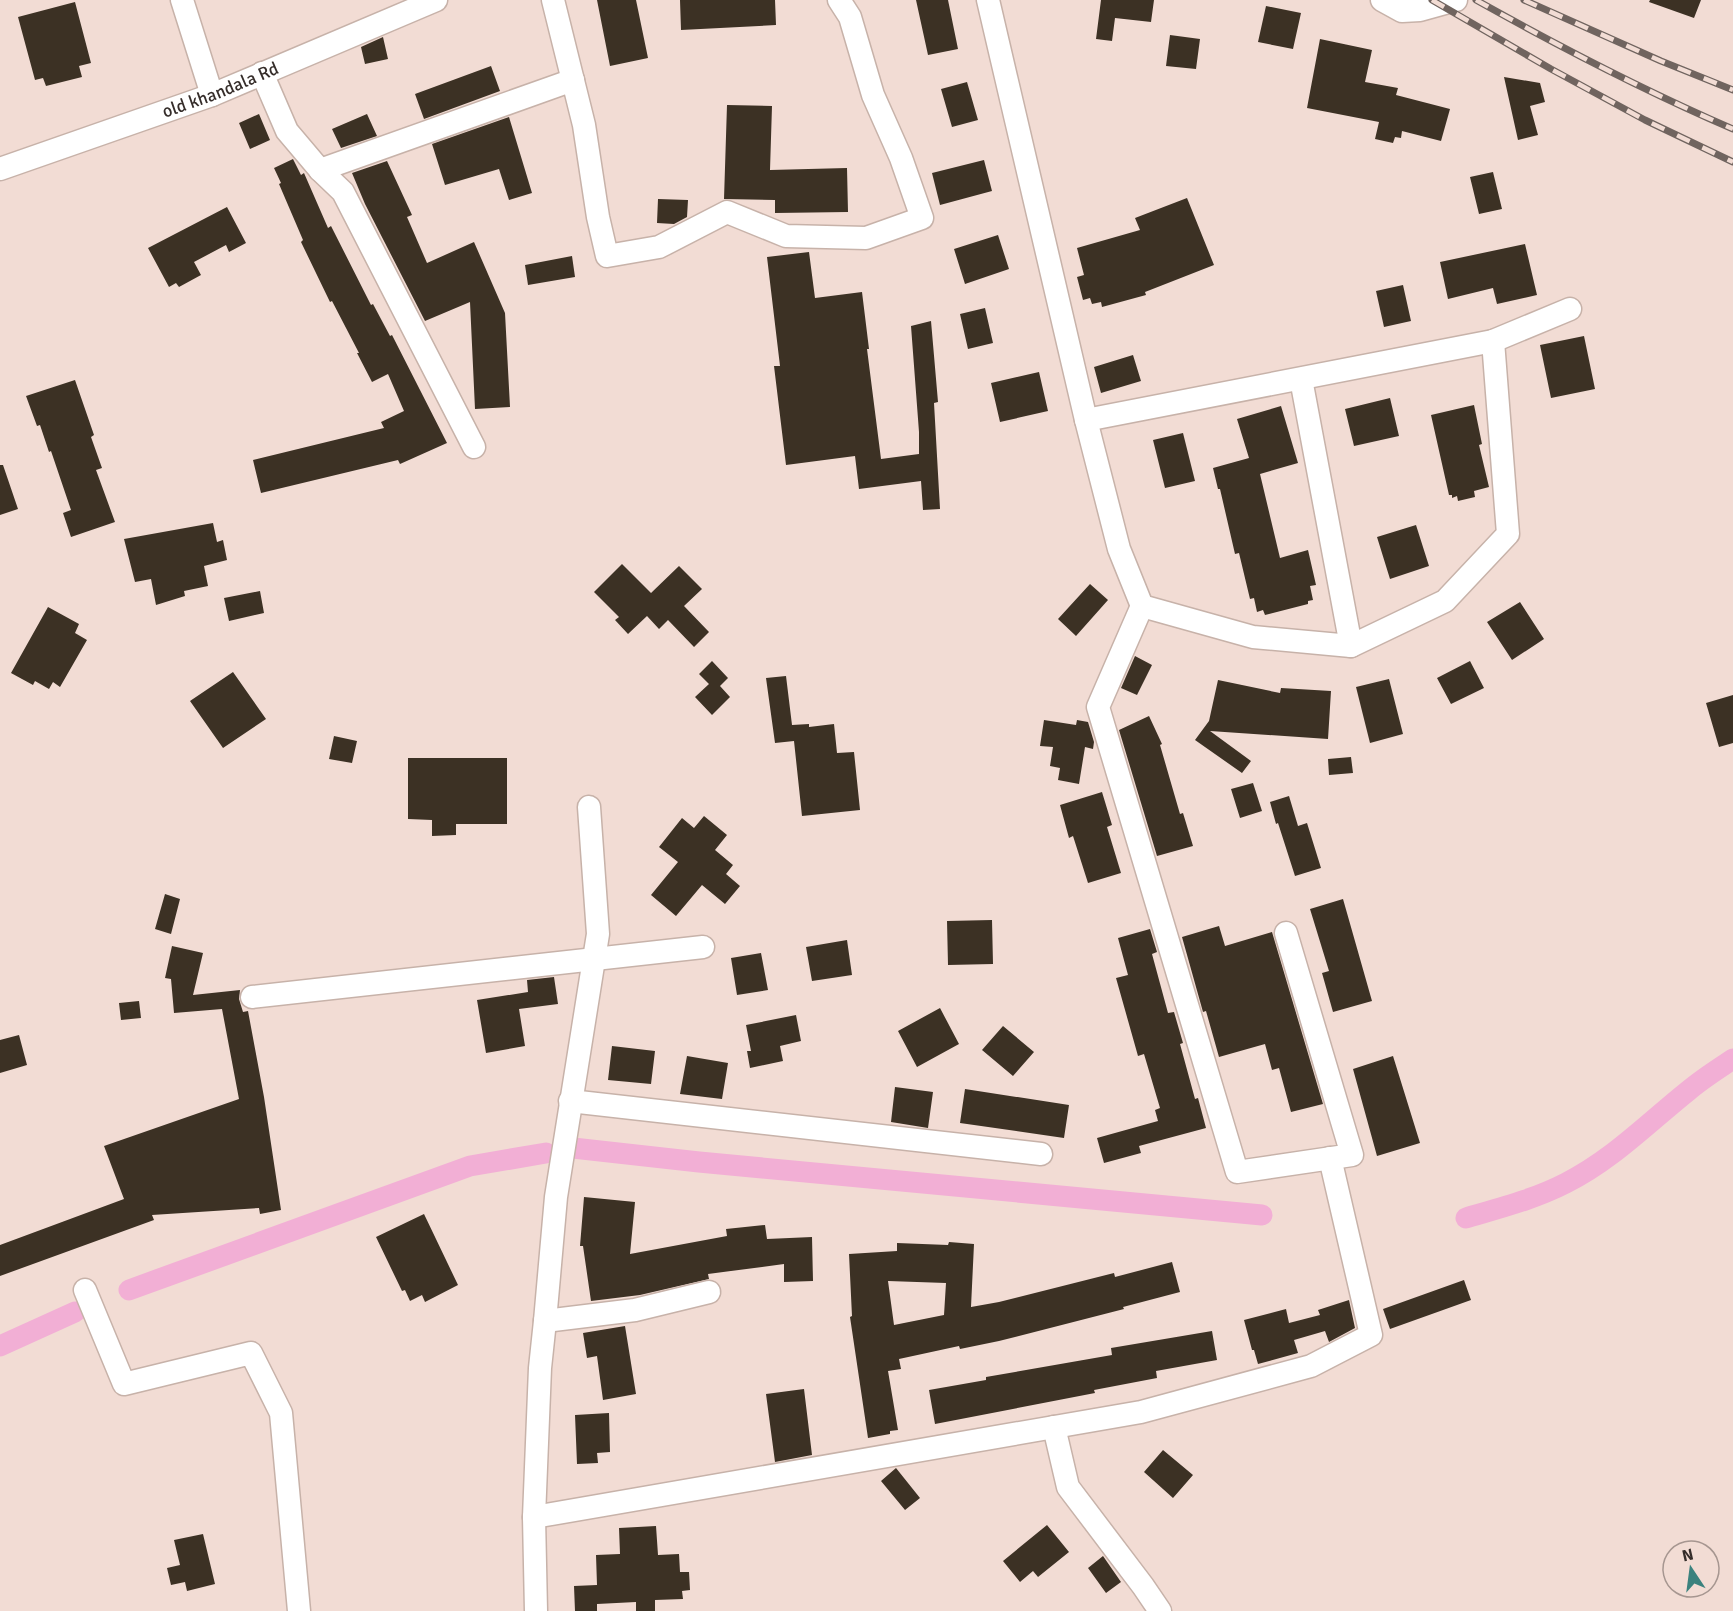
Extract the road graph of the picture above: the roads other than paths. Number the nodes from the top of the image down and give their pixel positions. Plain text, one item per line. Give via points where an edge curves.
1 (182, 0) edge
2 (436, 0) edge
3 (553, 0) edge
4 (839, 0) edge
5 (988, 0) edge
6 (1383, 0) edge
7 (1456, 0) edge
8 (262, 74) junction
9 (573, 80) junction
10 (212, 95) junction
11 (0, 169) edge
12 (320, 170) junction
13 (1570, 309) dead end
14 (1493, 341) junction
15 (1301, 379) junction
16 (1086, 420) junction
17 (474, 447) dead end
18 (1142, 606) junction
19 (1351, 646) junction
20 (589, 807) dead end
21 (1286, 933) dead end
22 (703, 947) dead end
23 (593, 960) junction
24 (252, 997) dead end
25 (570, 1101) junction
26 (1041, 1154) dead end
27 (1330, 1158) junction
28 (85, 1290) dead end
29 (709, 1292) dead end
30 (545, 1321) junction
31 (1054, 1427) junction
32 (534, 1517) junction
33 (299, 1611) edge
34 (536, 1611) edge
35 (1160, 1611) edge

1 - 10 street
2 - 8 street, old khandala Rd
3 - 9 street
4 - 9 street via 850,17 873,95 922,218 866,238 786,236 727,212 658,247 607,256
5 - 16 street
6 - 7 street via 1402,11
8 - 10 street, old khandala Rd
8 - 12 street via 287,131
9 - 12 street
10 - 11 street, old khandala Rd
12 - 17 street via 343,192
13 - 14 street
14 - 15 street
14 - 19 street via 1508,534 1445,601
15 - 16 street
15 - 19 street
16 - 18 street via 1119,549
18 - 19 street via 1253,637
18 - 27 street via 1098,707 1237,1172
20 - 23 street via 598,934
21 - 27 street via 1352,1155
22 - 23 street
23 - 24 street
23 - 25 street
25 - 26 street
25 - 30 street via 556,1197
27 - 31 street via 1371,1335 1311,1366 1141,1412
28 - 33 street via 124,1384 251,1353 281,1413
29 - 30 street via 635,1310
30 - 32 street
31 - 32 street
31 - 35 street via 1068,1487
32 - 34 street

